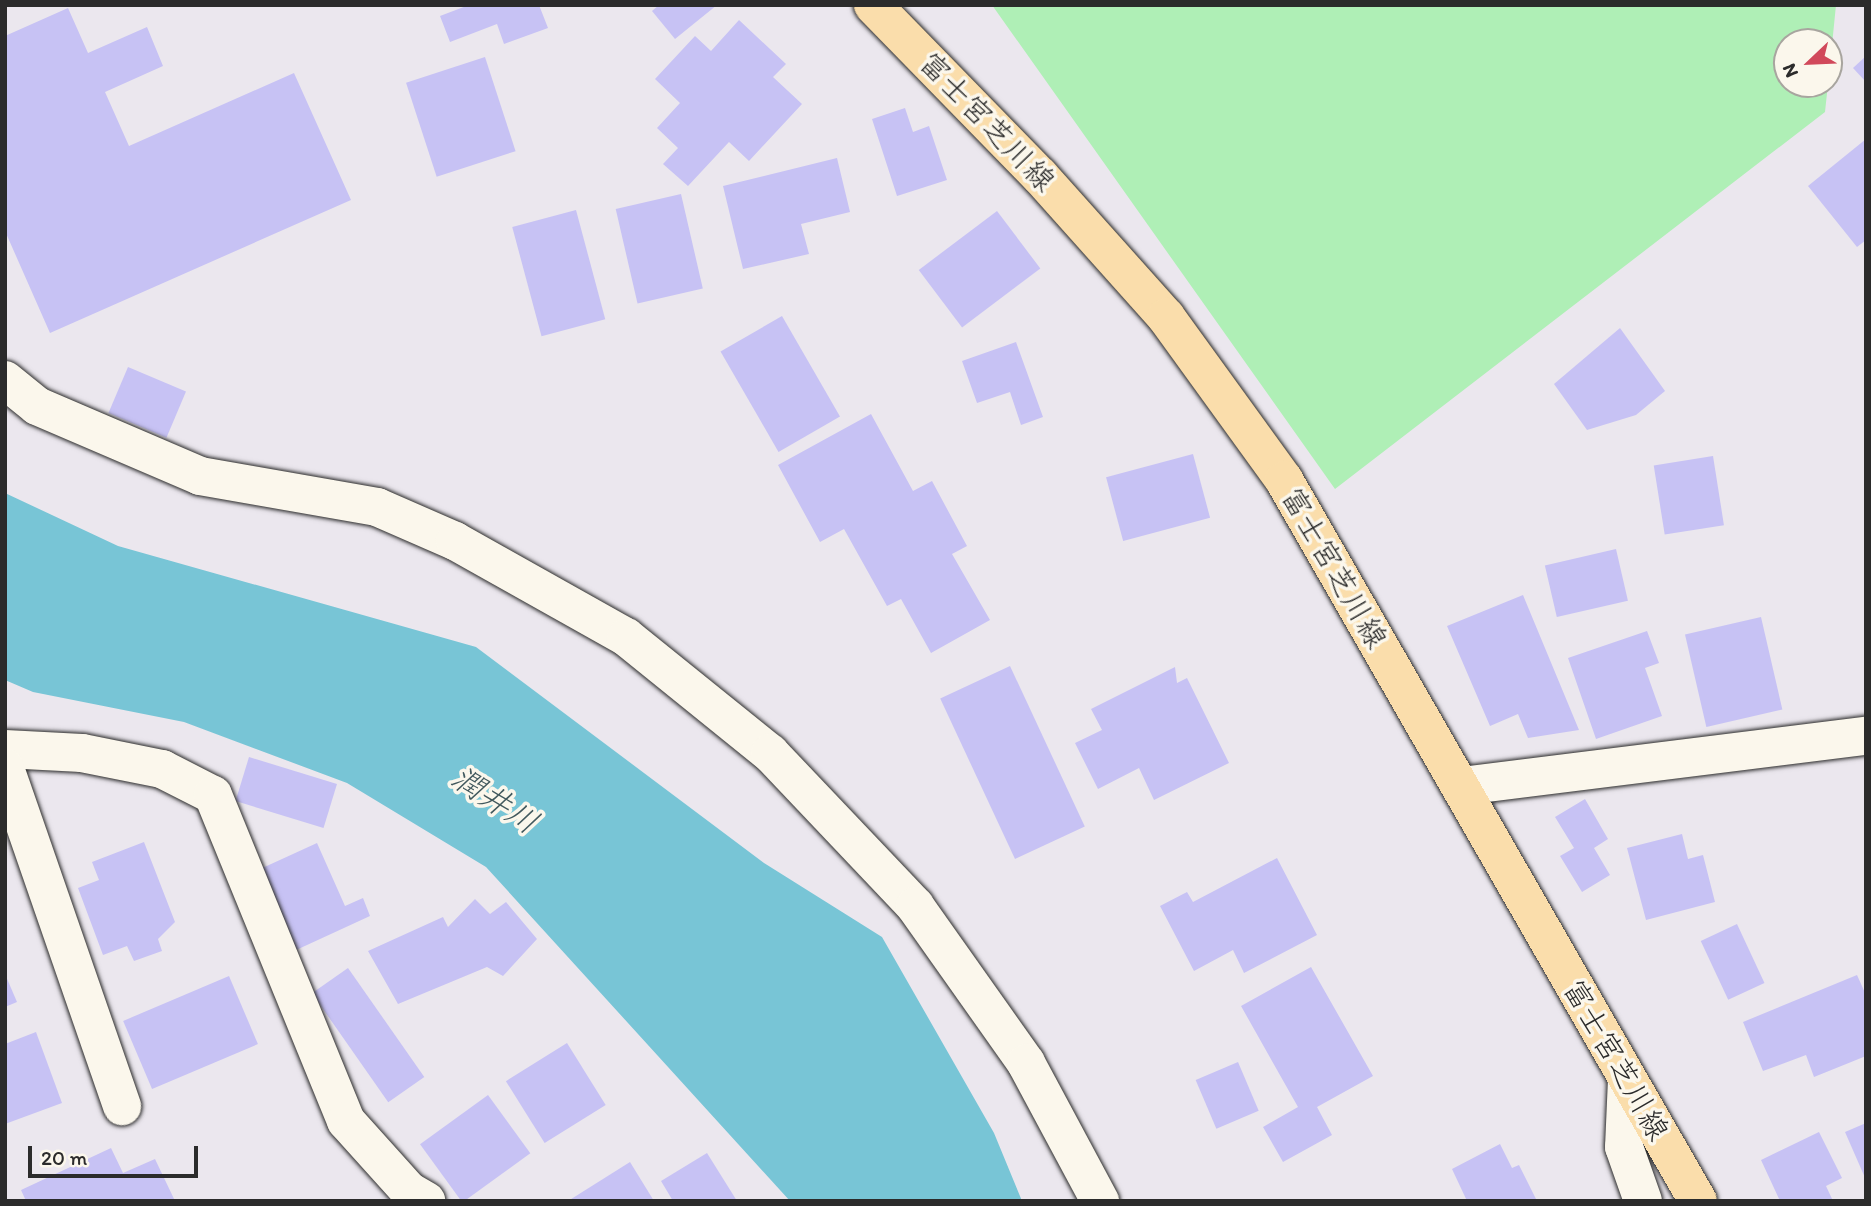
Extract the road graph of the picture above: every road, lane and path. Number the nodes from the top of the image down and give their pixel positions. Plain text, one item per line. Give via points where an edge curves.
1 (873, 5) edge
2 (5, 380) edge
3 (1866, 736) edge
4 (5, 750) edge
5 (5, 768) edge
6 (1462, 786) junction
7 (1627, 1079) junction
8 (122, 1105) dead end
9 (426, 1201) edge
10 (1100, 1201) edge
11 (1643, 1201) edge
12 (1698, 1201) edge

1 - 6 main road, 富士宮芝川線 via 1040,176 1166,317 1284,480
2 - 10 street via 37,406 200,476 377,507 455,541 626,637 770,753 915,906 1026,1063
3 - 6 street
4 - 9 street via 82,753 162,769 213,795 346,1121 409,1191
5 - 8 street
6 - 7 main road, 富士宮芝川線
7 - 11 street via 1624,1147
7 - 12 main road, 富士宮芝川線

